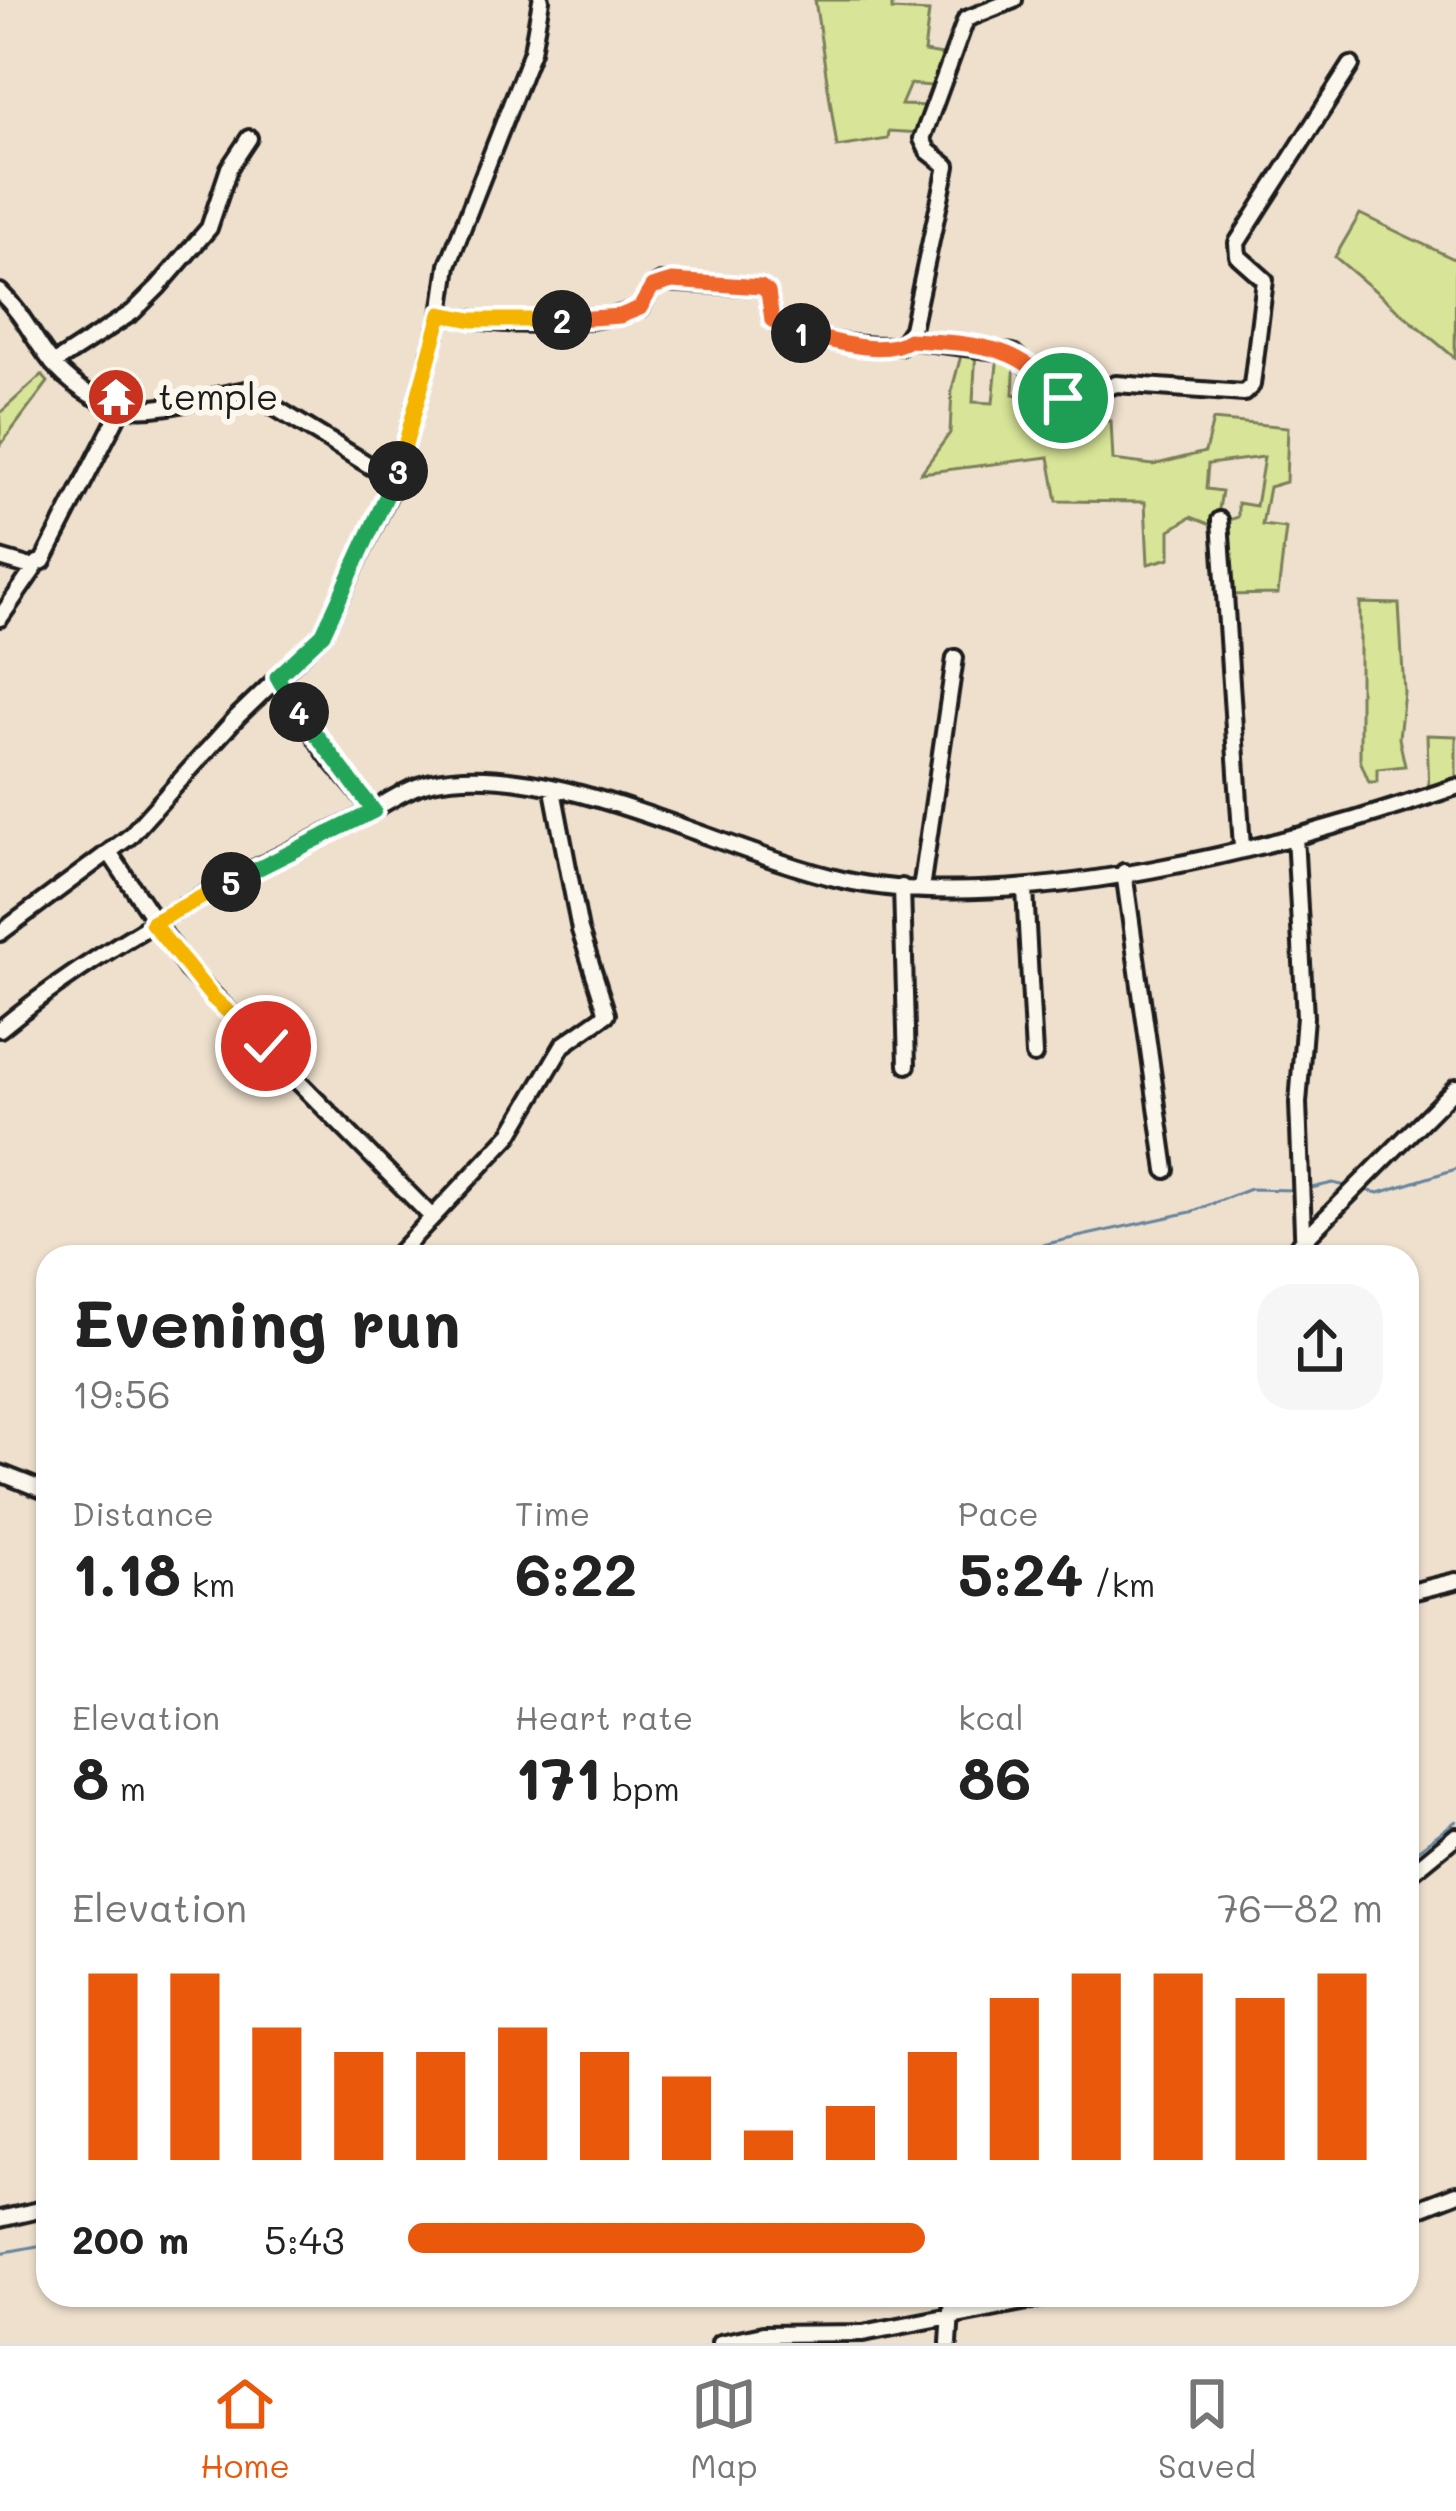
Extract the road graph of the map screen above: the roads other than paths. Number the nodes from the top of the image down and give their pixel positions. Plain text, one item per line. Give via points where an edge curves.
1 (542, 0) edge
2 (968, 0) edge
3 (1014, 0) edge
4 (966, 20) junction
5 (1352, 65) dead end
6 (249, 138) dead end
7 (0, 292) edge
8 (441, 314) junction
9 (909, 340) junction
10 (53, 364) junction
11 (120, 411) junction
12 (395, 481) junction
13 (1220, 520) dead end
14 (0, 558) edge
15 (38, 563) junction
16 (0, 618) edge
17 (956, 658) dead end
18 (277, 677) junction
19 (1456, 787) edge
20 (553, 790) junction
21 (374, 811) junction
22 (1295, 836) junction
23 (1242, 847) junction
24 (109, 852) junction
25 (1124, 872) junction
26 (902, 886) junction
27 (921, 889) junction
28 (1025, 889) junction
29 (152, 923) junction
30 (0, 934) edge
31 (0, 1029) edge
32 (1034, 1054) dead end
33 (907, 1065) dead end
34 (1456, 1087) edge
35 (1166, 1170) dead end
36 (430, 1215) junction
37 (1306, 1238) junction
38 (405, 1245) edge
39 (1299, 1245) edge
40 (1305, 1245) edge
41 (0, 1473) edge
42 (36, 1487) edge
43 (1456, 1581) edge
44 (1419, 1590) edge
45 (1456, 1836) edge
46 (1419, 1866) edge
47 (1456, 2194) edge
48 (1419, 2208) edge
49 (36, 2211) edge
50 (0, 2219) edge
51 (952, 2307) edge
52 (997, 2307) edge
53 (952, 2316) junction
54 (720, 2343) edge
55 (949, 2343) edge

1 - 8 street via 532,51 459,231
2 - 4 street
3 - 4 street
4 - 9 street via 922,139 947,166
5 - 9 street via 1237,243 1238,256 1265,280 1252,385 1244,393 1116,384 1063,398 1013,353
6 - 10 street via 229,168 209,228 158,287
7 - 10 street
8 - 9 street via 516,322 620,316 640,308 652,287 672,281 761,287 772,320 825,339 867,346
8 - 12 street
10 - 11 street
11 - 12 street via 246,390
11 - 15 street
12 - 18 street via 323,634
13 - 23 street
14 - 15 street
15 - 16 street
17 - 27 street
18 - 21 street
18 - 24 street
19 - 22 street
20 - 21 street via 485,778 429,782
20 - 26 street via 844,880
20 - 36 street via 580,930 607,1014 562,1045 510,1135
21 - 29 street
22 - 23 street
22 - 37 street
23 - 25 street
24 - 29 street
24 - 30 street
25 - 28 street
25 - 35 street
26 - 27 street
26 - 33 street
27 - 28 street
28 - 32 street
29 - 31 street
29 - 36 street via 213,998
34 - 37 street
36 - 38 street
37 - 39 street
37 - 40 street
41 - 42 street
43 - 44 street
45 - 46 street
47 - 48 street
49 - 50 street
51 - 53 street
52 - 53 street
53 - 54 street via 863,2333
53 - 55 street

